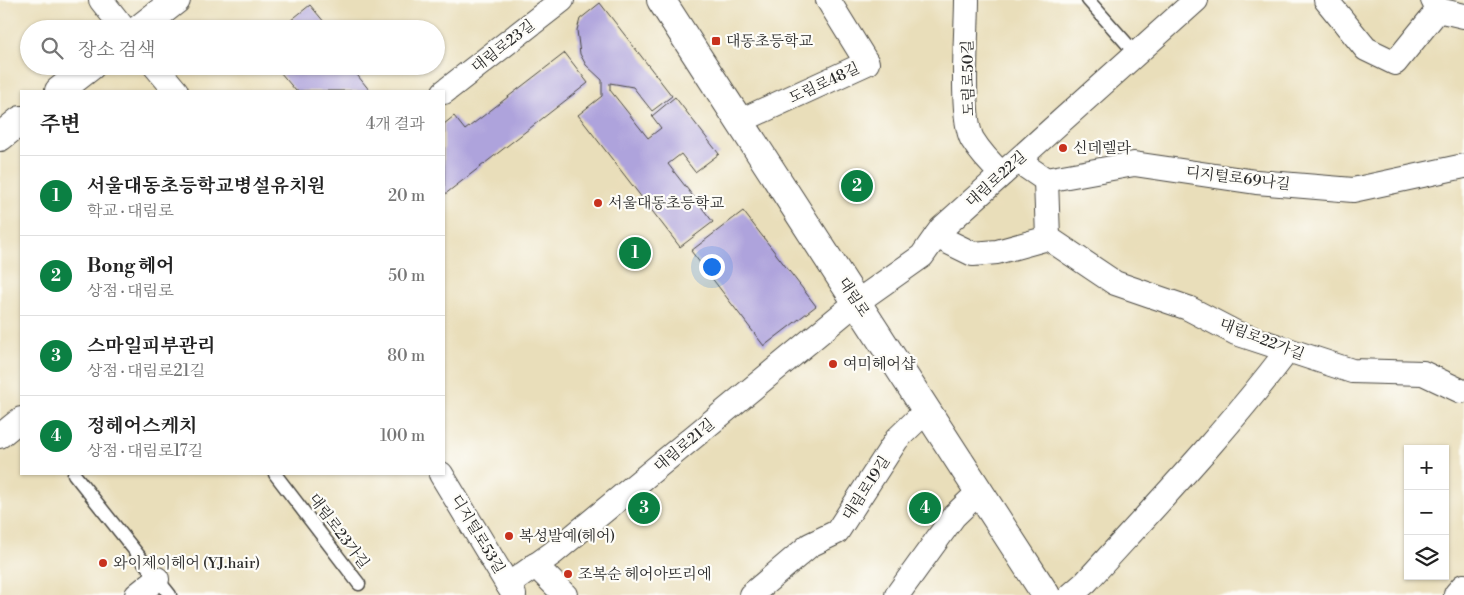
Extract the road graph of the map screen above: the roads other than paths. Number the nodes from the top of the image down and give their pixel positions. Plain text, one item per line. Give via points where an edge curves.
1 (102, 0) edge
2 (176, 0) edge
3 (562, 0) edge
4 (662, 0) edge
5 (828, 0) edge
6 (967, 0) edge
7 (1088, 0) edge
8 (1196, 0) edge
9 (1326, 0) edge
10 (1436, 5) edge
11 (1464, 16) edge
12 (117, 20) edge
13 (150, 20) edge
14 (1136, 54) junction
15 (79, 75) edge
16 (163, 75) edge
17 (59, 90) edge
18 (175, 90) edge
19 (445, 91) edge
20 (20, 121) edge
21 (740, 122) junction
22 (0, 137) edge
23 (1464, 166) edge
24 (1010, 168) junction
25 (1046, 180) junction
26 (936, 236) junction
27 (1048, 238) junction
28 (857, 302) junction
29 (1288, 350) junction
30 (1463, 393) edge
31 (926, 410) junction
32 (20, 420) edge
33 (0, 436) edge
34 (75, 475) edge
35 (276, 475) edge
36 (442, 475) edge
37 (979, 492) junction
38 (535, 565) junction
39 (359, 584) dead end
40 (164, 587) edge
41 (1464, 588) edge
42 (511, 590) edge
43 (138, 595) edge
44 (565, 595) edge
45 (752, 595) edge
46 (897, 595) edge
47 (1046, 595) edge
48 (1071, 595) edge
49 (1458, 595) edge

1 - 12 street
2 - 13 street
3 - 19 street, 대림로23길
4 - 21 street, 대림로
5 - 21 street, 도림로48길 via 867,63
6 - 24 street, 도림로50길 via 966,111 972,138 990,163
7 - 14 lane
8 - 14 street, 대림로22길
9 - 10 street via 1366,49 1395,63
10 - 11 street
14 - 24 street, 대림로22길
15 - 17 street
16 - 18 street
20 - 22 street
21 - 28 street, 대림로
23 - 25 street, 디지털로69나길 via 1353,190 1256,182 1134,164
24 - 25 street
24 - 26 street, 대림로22길
25 - 27 street
26 - 27 street via 973,254 997,252
26 - 28 street, 대림로22길 via 922,256
27 - 29 street, 대림로22가길 via 1115,283 1188,308 1236,332
28 - 31 street, 대림로
28 - 38 street, 대림로21길
29 - 30 street, 대림로22가길 via 1352,371 1423,373
29 - 48 street via 1250,400 1192,466
31 - 37 street, 대림로
31 - 45 street, 대림로19길 via 897,439 838,532 810,545
32 - 33 street
34 - 40 lane
35 - 39 lane, 대림로23가길
36 - 42 street, 디지털로53길
37 - 46 street via 954,516
37 - 47 street, 대림로
38 - 42 street, 대림로21길
38 - 44 street
40 - 43 street
41 - 49 street

